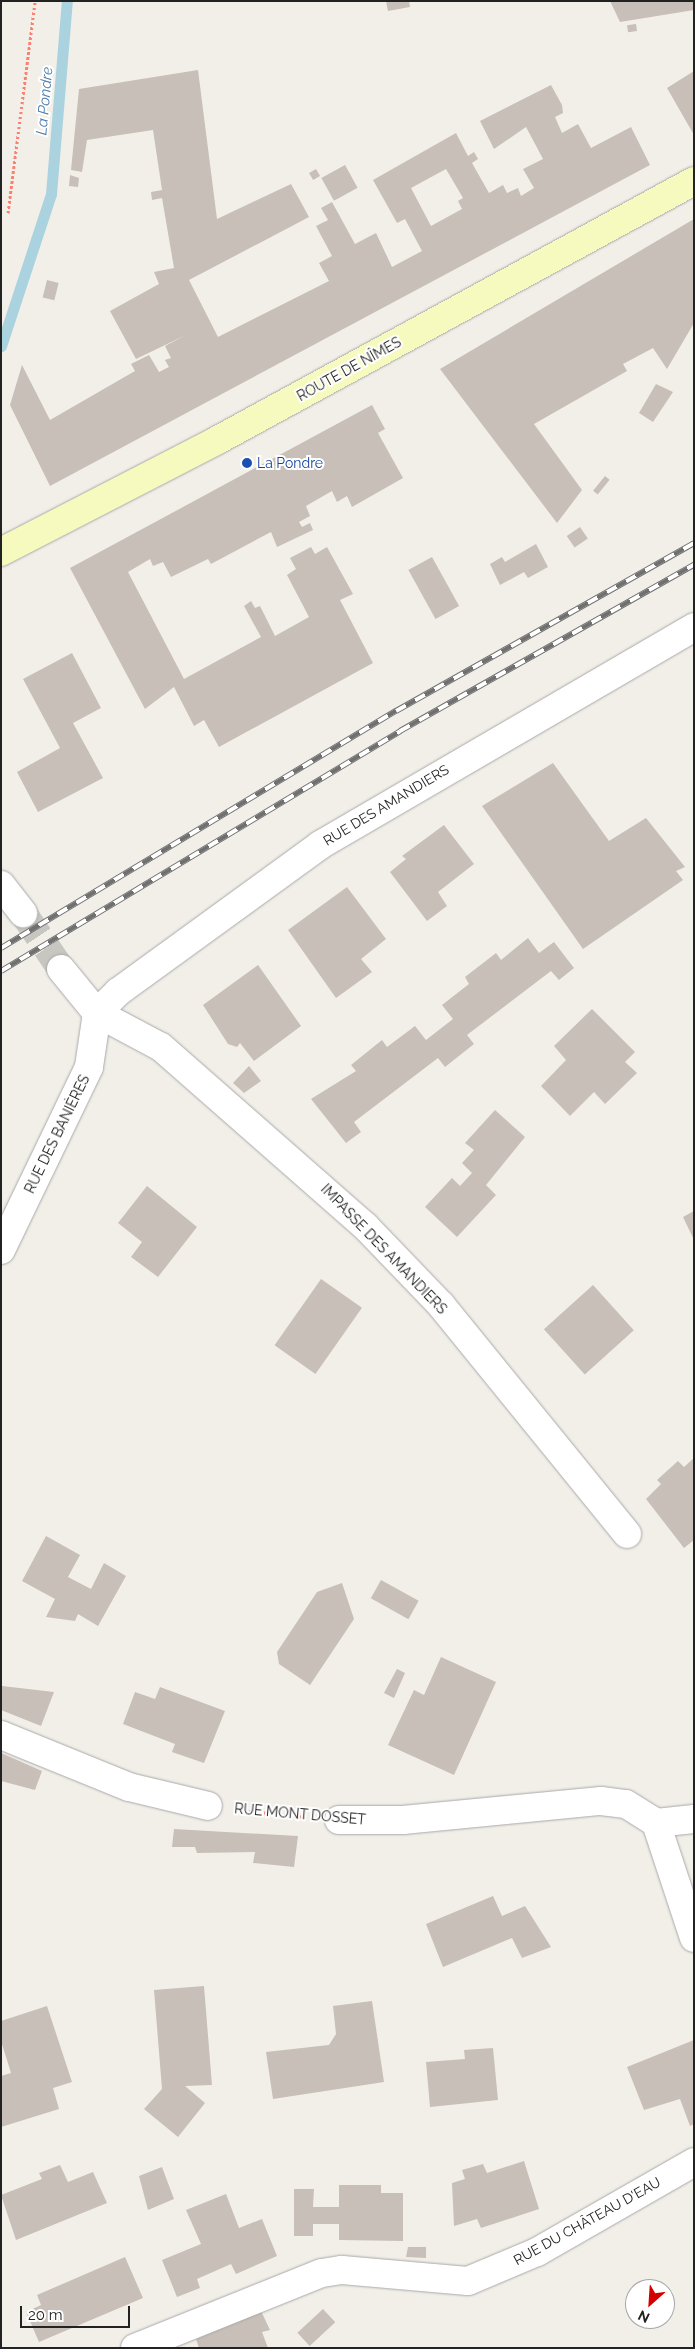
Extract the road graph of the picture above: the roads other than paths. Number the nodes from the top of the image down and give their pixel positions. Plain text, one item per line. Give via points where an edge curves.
1 (694, 181) edge
2 (1, 552) edge
3 (694, 627) edge
4 (1, 884) edge
5 (23, 913) tunnel mouth
6 (61, 969) tunnel mouth
7 (97, 1013) junction
8 (1, 1250) edge
9 (627, 1534) dead end
10 (1, 1735) edge
11 (208, 1806) road end
12 (694, 1819) edge
13 (339, 1820) road end
14 (656, 1823) junction
15 (694, 1938) edge
16 (694, 2162) edge
17 (136, 2348) edge

1 - 2 street, ROUTE DE NÎMES via 216,441
3 - 7 street, RUE DES AMANDIERS via 320,845 118,992
4 - 5 street
6 - 7 street
7 - 8 street, RUE DES BANIÈRES via 90,1067
7 - 9 street, IMPASSE DES AMANDIERS via 161,1047 365,1226 441,1305
10 - 11 street via 129,1787
12 - 14 street
13 - 14 street, RUE MONT DOSSET via 403,1820 601,1802 626,1804
14 - 15 street
16 - 17 street, RUE DU CHÂTEAU D'EAU via 537,2252 468,2281 342,2270 322,2273

